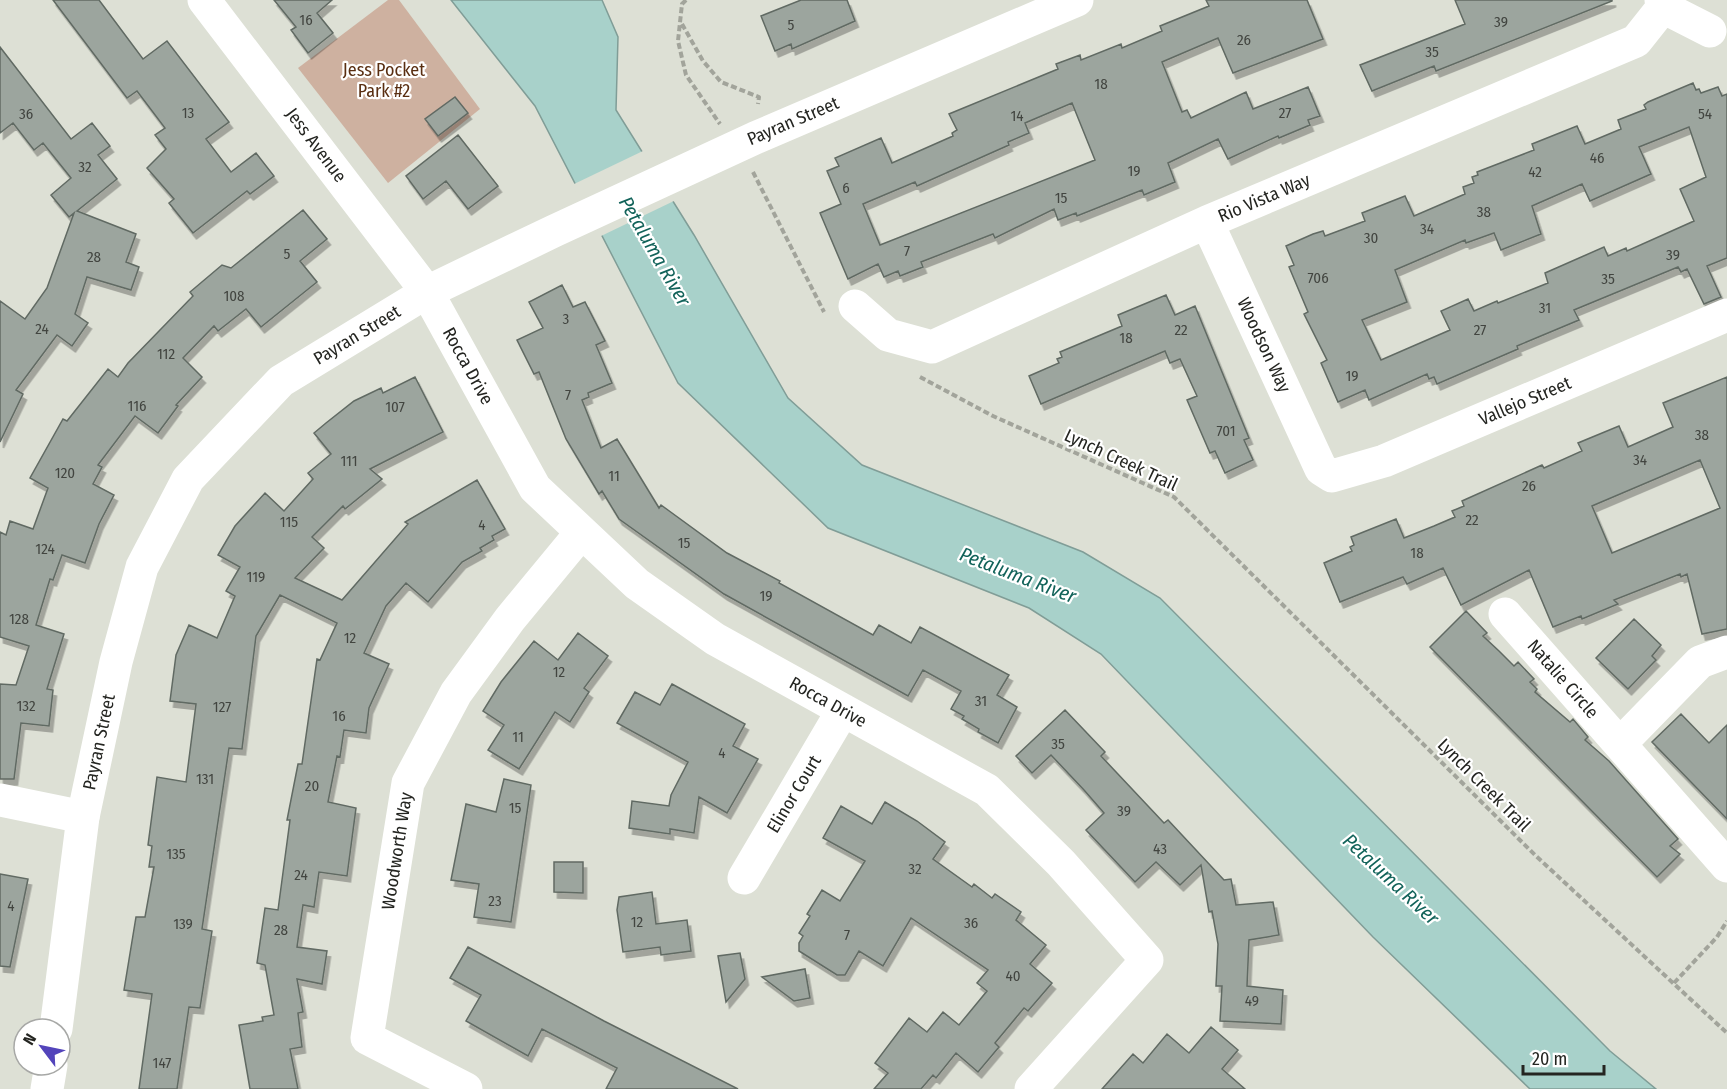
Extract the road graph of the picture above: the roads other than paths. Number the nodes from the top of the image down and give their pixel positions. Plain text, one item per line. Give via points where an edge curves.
1 (204, 0) edge
2 (1077, 0) edge
3 (1662, 3) edge
4 (1710, 32) dead end
5 (1207, 222) junction
6 (427, 292) junction
7 (842, 314) road end
8 (1727, 315) edge
9 (1321, 469) joint
10 (581, 533) junction
11 (1505, 614) dead end
12 (1727, 651) edge
13 (843, 710) junction
14 (1620, 744) junction
15 (0, 800) edge
16 (83, 817) junction
17 (1727, 866) edge
18 (744, 878) dead end
19 (58, 1017) edge
20 (466, 1089) edge
21 (1031, 1089) edge

1 - 6 street, Jess Avenue
2 - 6 street, Payran Street via 743,145
3 - 4 street
3 - 5 street, Rio Vista Way via 1636,41
5 - 7 street, Rio Vista Way via 932,347 888,336
5 - 9 street, Woodson Way
6 - 10 street, Rocca Drive via 536,489
6 - 16 street, Payran Street via 282,381 188,479 142,567 116,663
8 - 9 street, Vallejo Street via 1384,461 1332,476
10 - 13 street, Rocca Drive via 637,584 715,639
10 - 20 street, Woodworth Way via 510,619 456,693 408,783 366,1038
11 - 14 street, Natalie Circle
12 - 14 street via 1700,662
13 - 18 street, Elinor Court
13 - 21 street, Rocca Drive via 987,790 1061,863 1147,960
14 - 17 street, Natalie Circle
15 - 16 street
16 - 19 street, Payran Street

